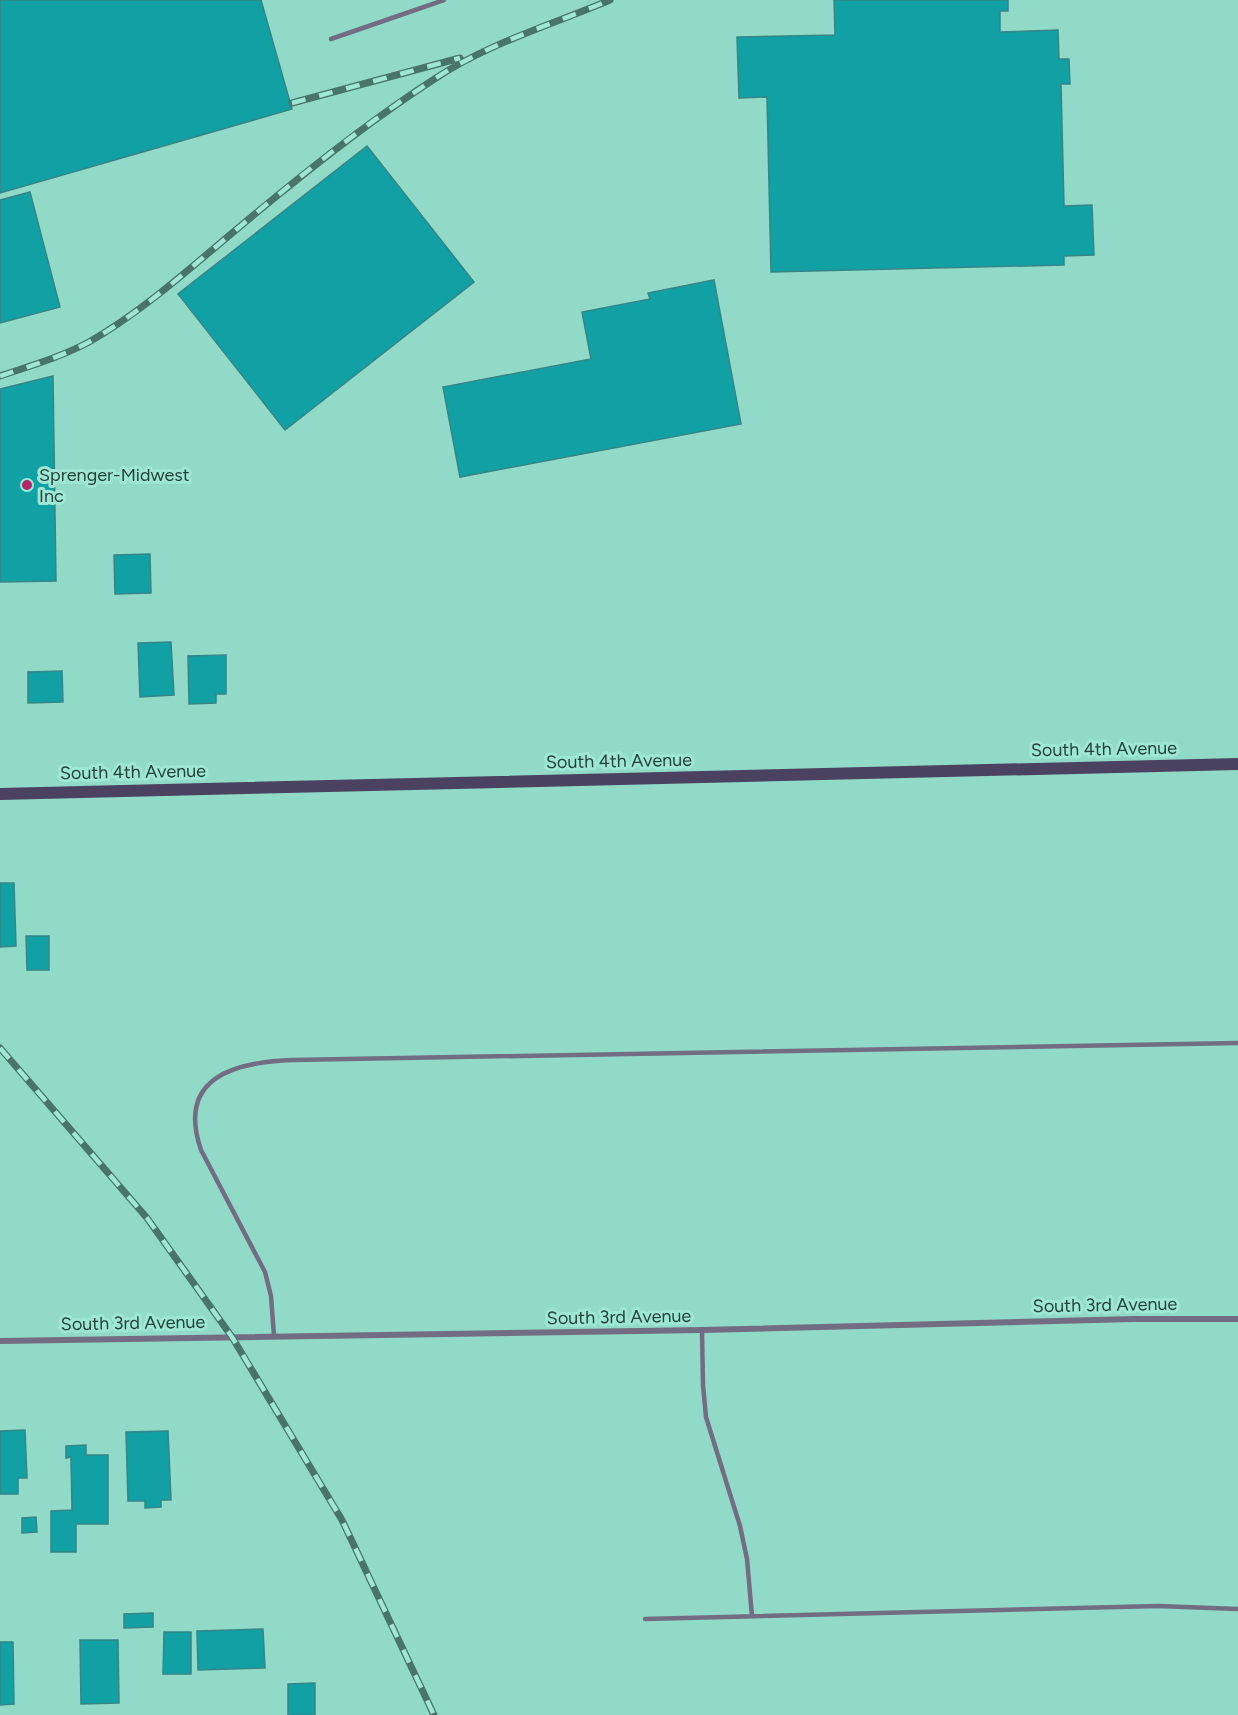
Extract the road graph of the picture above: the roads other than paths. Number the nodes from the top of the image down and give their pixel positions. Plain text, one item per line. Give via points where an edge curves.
1 (444, 0) edge
2 (331, 39) dead end
3 (1238, 764) edge
4 (0, 794) edge
5 (1238, 1043) edge
6 (1238, 1319) edge
7 (702, 1330) junction
8 (274, 1336) junction
9 (0, 1341) edge
10 (1238, 1609) edge
11 (752, 1616) junction
12 (645, 1619) dead end

1 - 2 lane
3 - 4 street, South 4th Avenue
5 - 8 lane via 293,1060 233,1068 211,1081 200,1095 194,1112 195,1131 201,1150 265,1272
6 - 7 street, South 3rd Avenue via 1134,1318
7 - 8 street, South 3rd Avenue
7 - 11 lane via 706,1417 740,1526
8 - 9 street, South 3rd Avenue
10 - 11 lane via 1158,1606
11 - 12 lane

